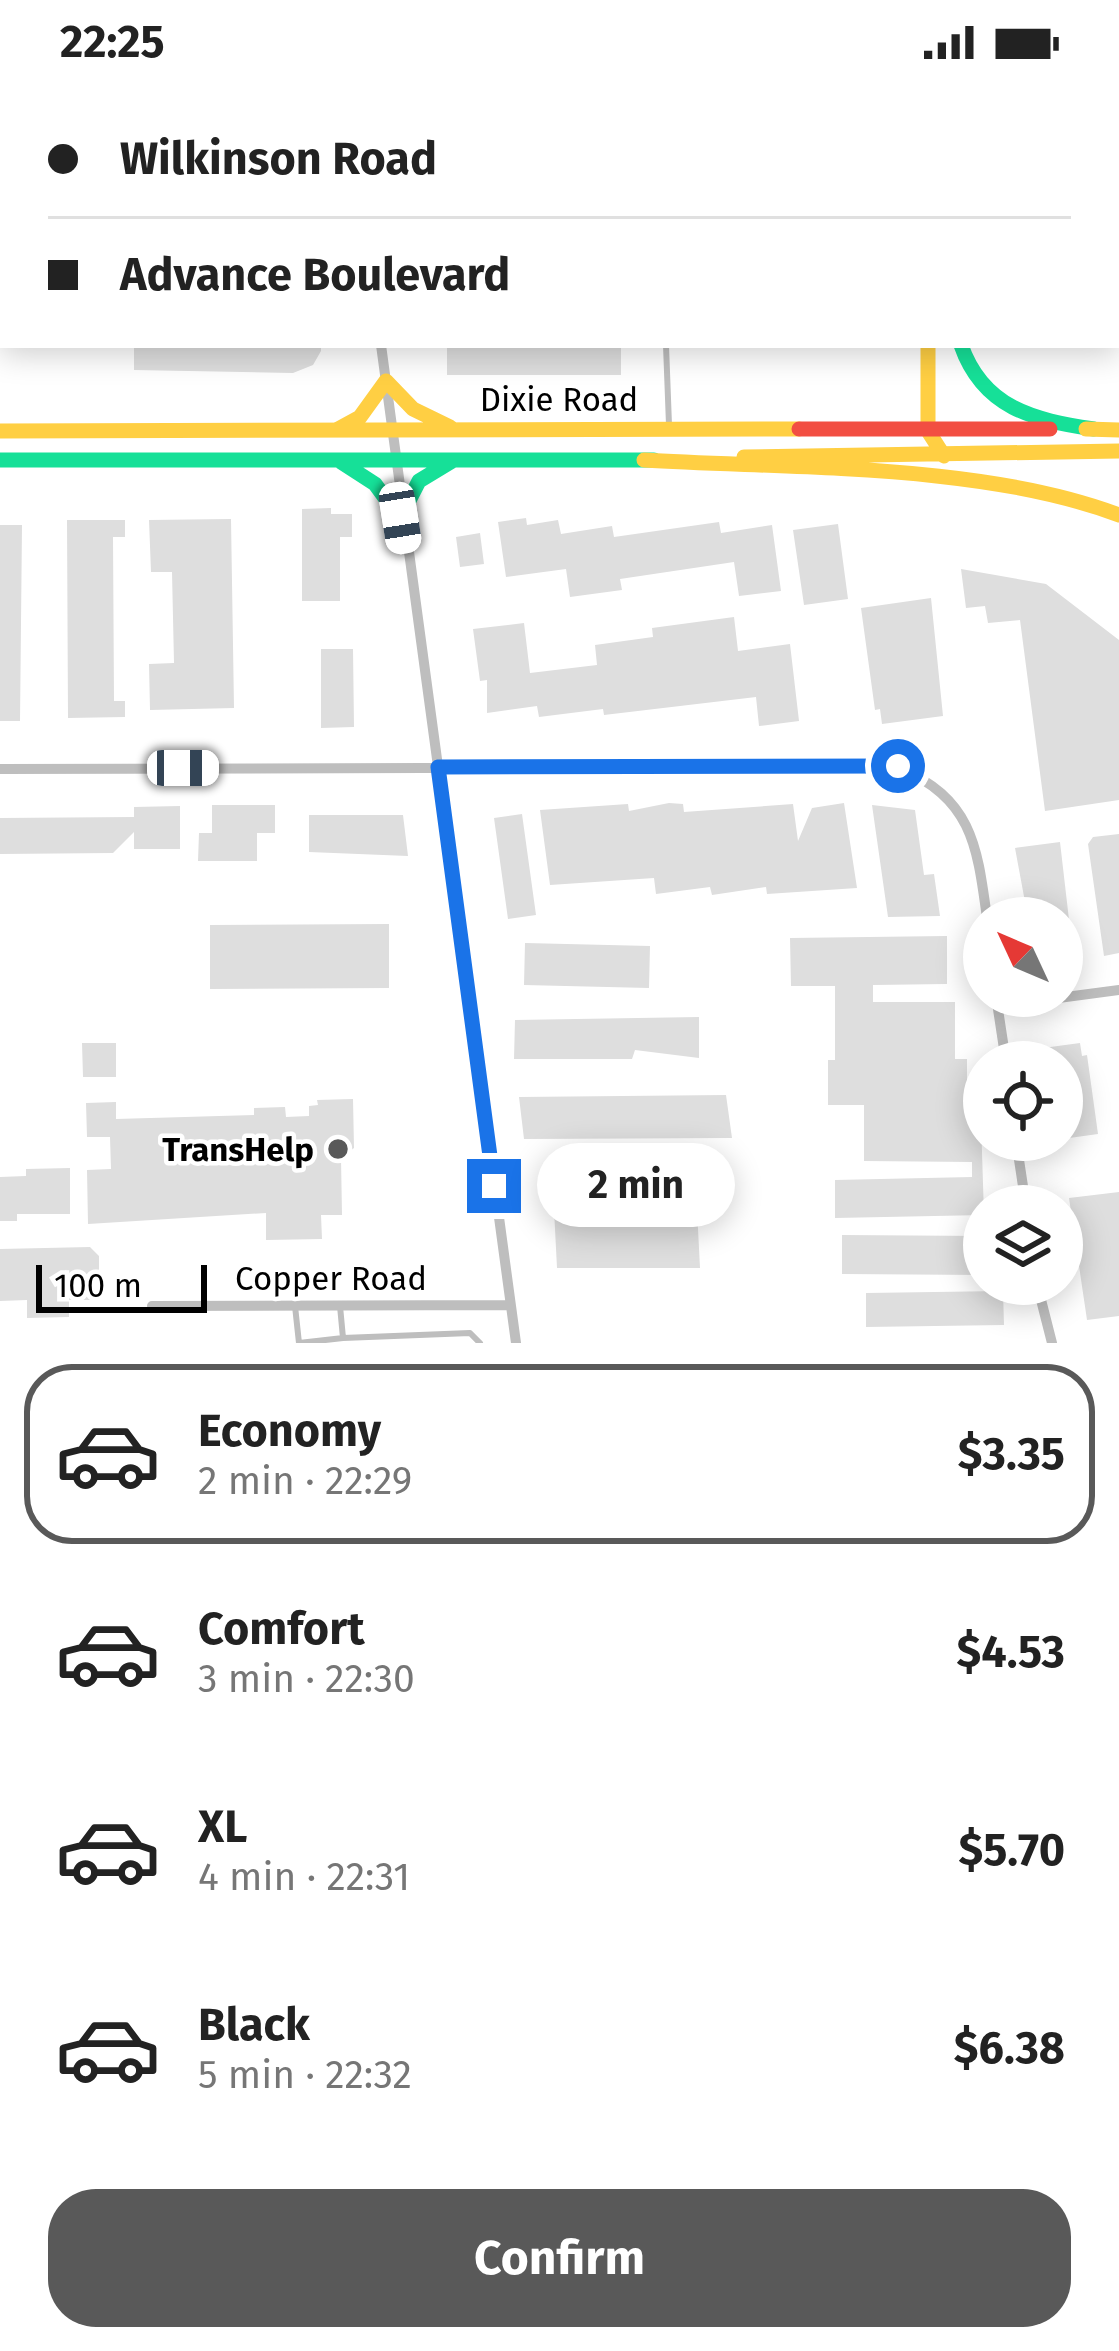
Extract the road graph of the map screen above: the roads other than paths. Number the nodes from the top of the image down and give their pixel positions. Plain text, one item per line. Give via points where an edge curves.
1 (381, 348) edge
2 (666, 348) edge
3 (928, 348) edge
4 (962, 348) edge
5 (386, 381) junction
6 (669, 429) junction
7 (1094, 429) junction
8 (392, 430) junction
9 (458, 430) junction
10 (1118, 430) edge
11 (0, 431) edge
12 (928, 431) junction
13 (330, 433) junction
14 (1119, 451) edge
15 (944, 456) junction
16 (460, 457) junction
17 (395, 459) junction
18 (0, 460) edge
19 (339, 460) junction
20 (644, 460) junction
21 (1119, 515) edge
22 (400, 518) junction
23 (438, 767) junction
24 (0, 769) edge
25 (983, 897) edge
26 (1119, 990) edge
27 (1083, 993) edge
28 (510, 1304) junction
29 (1042, 1305) edge
30 (152, 1306) dead end
31 (295, 1306) junction
32 (340, 1306) junction
33 (344, 1338) junction
34 (299, 1343) edge
35 (480, 1343) edge
36 (516, 1343) edge
37 (1052, 1343) edge

1 - 5 street
2 - 6 lane
3 - 12 main road
4 - 7 main road via 976,382 996,402 1041,422
5 - 8 street
5 - 9 main road via 413,409
5 - 13 main road via 360,417
6 - 9 main road, Dixie Road
6 - 12 main road, Dixie Road
7 - 10 main road, Dixie Road
7 - 12 main road, Dixie Road
8 - 9 main road, Dixie Road
8 - 13 main road, Dixie Road
8 - 17 street
11 - 13 main road, Dixie Road
12 - 15 main road
14 - 15 main road, Dixie Road
15 - 20 main road, Dixie Road
16 - 17 main road, Dixie Road
16 - 20 main road, Dixie Road
16 - 22 main road via 419,481
17 - 19 main road, Dixie Road
17 - 22 street
18 - 19 main road, Dixie Road
19 - 22 main road via 375,484
20 - 21 main road via 982,482
22 - 23 street
23 - 24 street
23 - 25 street via 898,766 949,796 967,824
23 - 28 street
26 - 27 street
28 - 32 street, Copper Road
28 - 36 street
29 - 37 street
30 - 31 street, Copper Road
31 - 32 street, Copper Road
31 - 34 lane
32 - 33 lane
33 - 34 lane
33 - 35 lane via 470,1333

